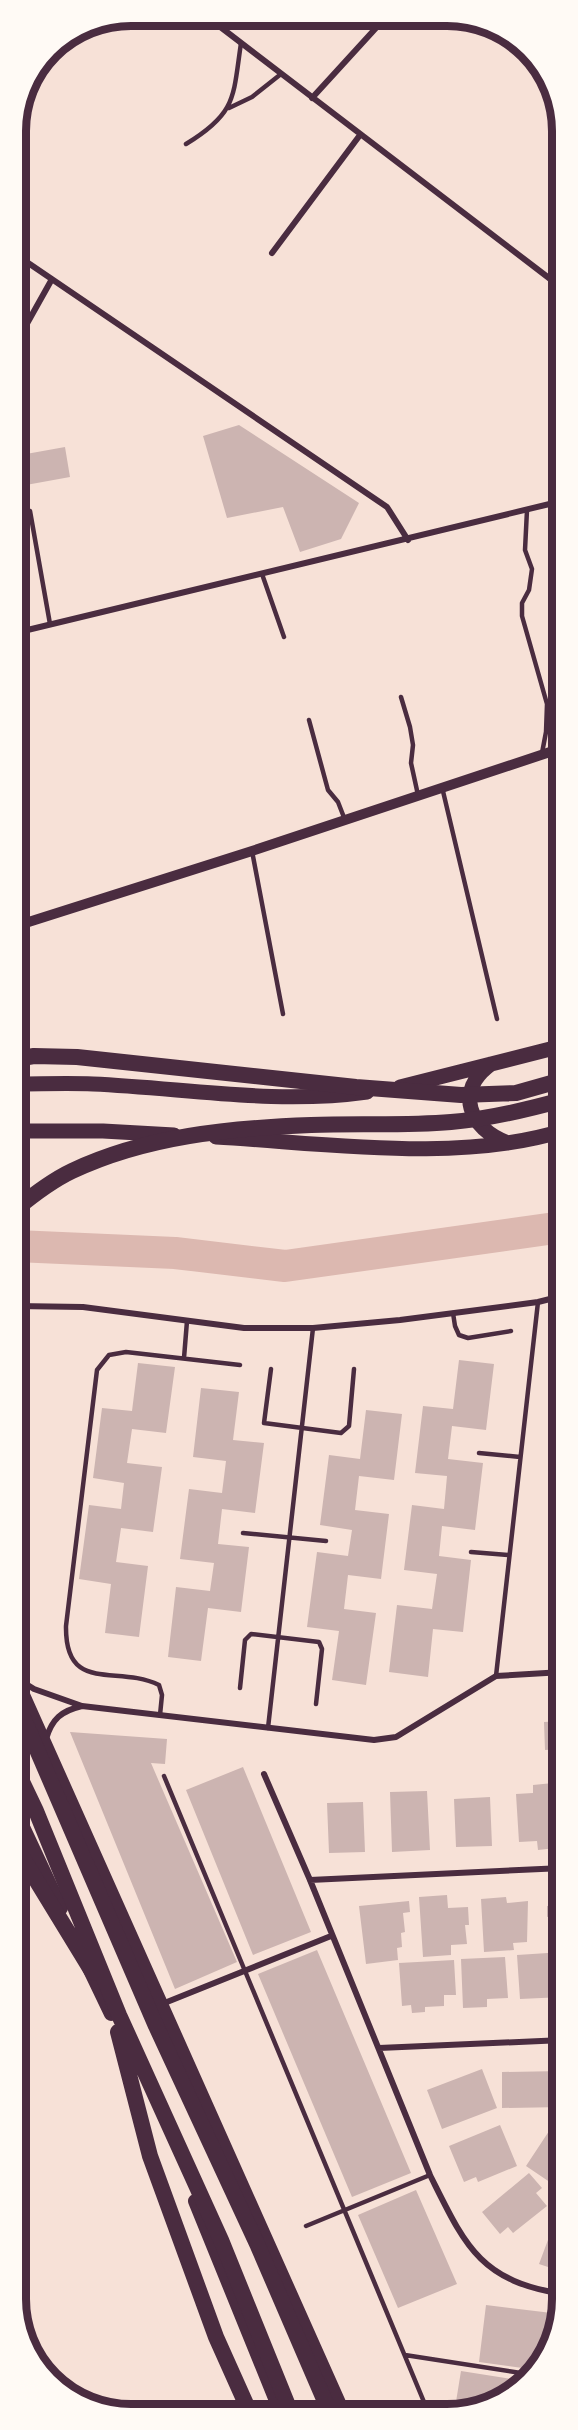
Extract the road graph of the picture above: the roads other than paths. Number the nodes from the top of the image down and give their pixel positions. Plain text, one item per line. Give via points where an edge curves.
1 (220, 26) edge
2 (378, 26) edge
3 (241, 43) junction
4 (281, 74) junction
5 (312, 98) junction
6 (228, 108) junction
7 (360, 135) junction
8 (186, 144) dead end
9 (272, 253) dead end
10 (26, 261) edge
11 (52, 279) junction
12 (552, 280) edge
13 (26, 325) edge
14 (552, 504) edge
15 (527, 510) junction
16 (30, 511) dead end
17 (408, 540) junction
18 (262, 574) junction
19 (50, 624) junction
20 (26, 630) edge
21 (284, 637) dead end
22 (401, 697) dead end
23 (309, 720) dead end
24 (552, 751) edge
25 (541, 754) junction
26 (442, 787) junction
27 (418, 795) junction
28 (345, 820) junction
29 (252, 851) junction
30 (26, 923) edge
31 (283, 1014) dead end
32 (497, 1019) dead end
33 (552, 1048) edge
34 (26, 1057) edge
35 (493, 1062) junction
36 (552, 1083) edge
37 (26, 1084) edge
38 (552, 1103) edge
39 (26, 1131) edge
40 (552, 1134) edge
41 (510, 1144) junction
42 (26, 1201) edge
43 (552, 1298) edge
44 (538, 1302) junction
45 (26, 1306) edge
46 (453, 1313) junction
47 (187, 1322) junction
48 (313, 1328) junction
49 (511, 1331) dead end
50 (183, 1358) junction
51 (240, 1365) dead end
52 (271, 1369) dead end
53 (354, 1369) dead end
54 (302, 1428) junction
55 (479, 1453) dead end
56 (520, 1457) junction
57 (243, 1533) dead end
58 (290, 1537) junction
59 (326, 1541) dead end
60 (471, 1552) dead end
61 (508, 1555) junction
62 (279, 1636) junction
63 (552, 1673) edge
64 (496, 1676) junction
65 (26, 1684) edge
66 (240, 1688) dead end
67 (26, 1700) edge
68 (316, 1704) dead end
69 (82, 1706) junction
70 (160, 1715) junction
71 (26, 1724) edge
72 (268, 1728) junction
73 (45, 1743) junction
74 (264, 1774) dead end
75 (164, 1776) dead end
76 (26, 1791) edge
77 (26, 1832) edge
78 (26, 1864) edge
79 (552, 1869) edge
80 (310, 1880) junction
81 (331, 1936) junction
82 (245, 1970) junction
83 (162, 2004) junction
84 (118, 2021) junction
85 (552, 2040) edge
86 (379, 2048) junction
87 (430, 2175) junction
88 (344, 2210) junction
89 (306, 2226) dead end
90 (552, 2292) edge
91 (405, 2355) junction
92 (522, 2373) edge
93 (246, 2404) edge
94 (279, 2404) edge
95 (326, 2404) edge
96 (340, 2404) edge
97 (425, 2404) edge

1 - 3 street
2 - 5 street
3 - 4 street
3 - 6 lane via 235,90
4 - 5 street
4 - 6 lane via 252,97
5 - 7 street
6 - 8 lane via 207,131
7 - 9 street
7 - 12 street
10 - 11 street
11 - 13 street
11 - 17 street via 387,507
14 - 15 street
15 - 17 street
15 - 25 lane via 525,550 532,569 522,616 547,704
16 - 19 lane
17 - 18 street
18 - 19 street
18 - 21 lane
19 - 20 street
22 - 27 lane via 410,727 411,763
23 - 28 lane via 328,790
24 - 25 street
25 - 26 street
26 - 27 street
26 - 32 lane
27 - 28 street
28 - 29 street
29 - 30 street
29 - 31 lane
33 - 35 highway
34 - 36 highway via 77,1057 461,1095 516,1093
35 - 37 highway via 402,1087 301,1098 93,1084
35 - 41 highway via 474,1081 471,1108 485,1132
38 - 42 highway via 500,1116 452,1122 311,1125 188,1135 131,1149 72,1171
39 - 41 highway via 103,1131 422,1149
40 - 41 highway
43 - 44 street
44 - 46 street
44 - 56 lane
45 - 47 street via 83,1307
46 - 48 street
46 - 49 lane via 459,1335 468,1338
47 - 48 street via 244,1328
47 - 50 lane
48 - 54 lane
50 - 51 lane
50 - 70 lane via 126,1352 109,1355 97,1370 66,1626 66,1647 75,1664 90,1673 148,1680 159,1685
52 - 54 lane via 264,1423
53 - 54 lane via 349,1426 340,1433
54 - 58 lane
55 - 56 lane
56 - 61 lane
57 - 58 lane
58 - 59 lane
58 - 62 lane
60 - 61 lane
61 - 64 lane
62 - 66 lane via 251,1634 245,1640
62 - 68 lane via 319,1642 322,1649
62 - 72 lane
63 - 64 street
64 - 72 street via 396,1737 374,1740
65 - 69 street
67 - 73 main road
69 - 70 street
69 - 73 street via 59,1715
70 - 72 street
71 - 95 highway
73 - 83 main road
74 - 80 street
75 - 82 lane
76 - 84 highway
77 - 84 main road
78 - 84 highway
79 - 80 street
80 - 81 street
81 - 82 street
81 - 86 street
82 - 83 street
82 - 88 lane
83 - 96 main road
84 - 93 highway via 150,2156 216,2337
84 - 94 highway via 221,2240
85 - 86 street
86 - 87 street
87 - 88 lane
87 - 90 street via 467,2244 487,2266 517,2284
88 - 89 lane
88 - 91 lane
91 - 92 lane
91 - 97 lane

